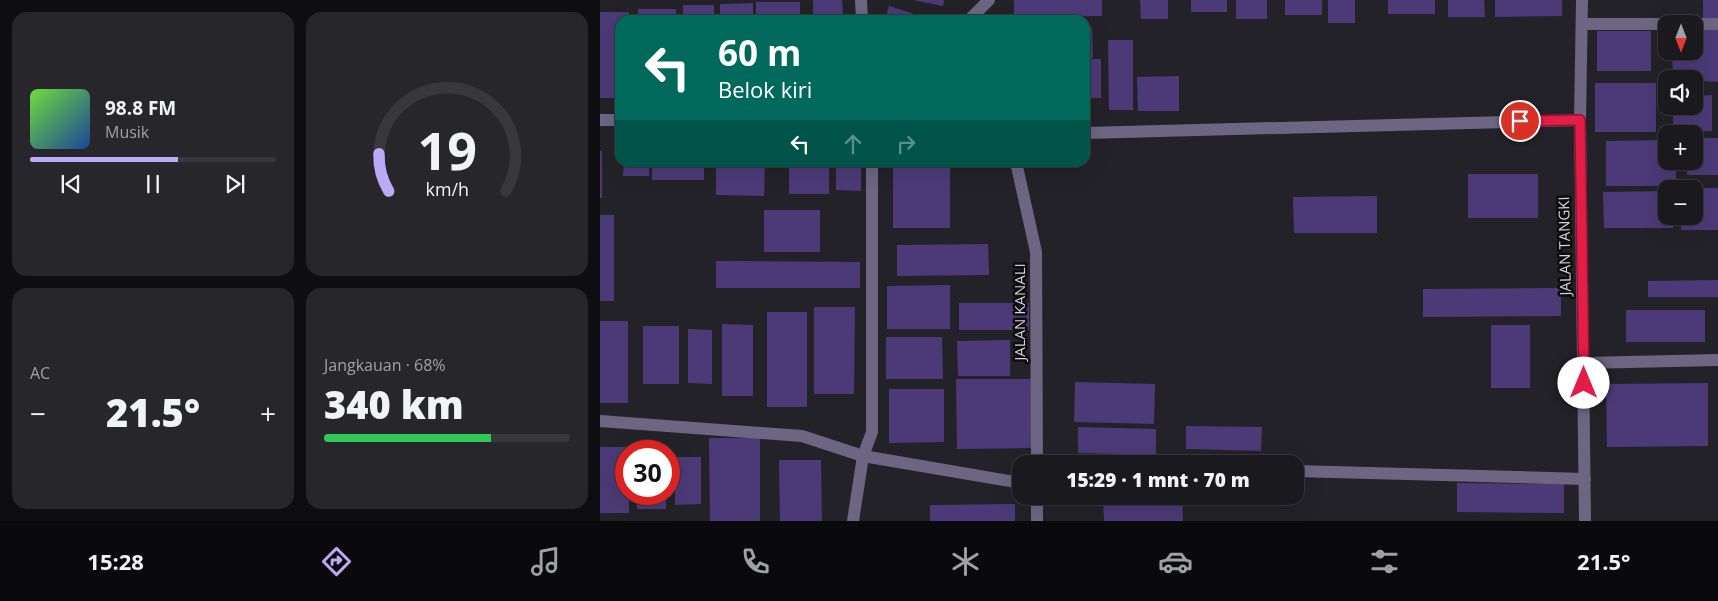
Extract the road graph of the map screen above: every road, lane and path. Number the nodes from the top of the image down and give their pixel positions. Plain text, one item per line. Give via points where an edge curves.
1 (861, 0) edge
2 (989, 0) edge
3 (1582, 0) edge
4 (862, 15) edge
5 (978, 15) edge
6 (1582, 24) junction
7 (1658, 24) edge
8 (1703, 24) edge
9 (1718, 24) edge
10 (600, 120) edge
11 (615, 120) edge
12 (1580, 120) junction
13 (1090, 134) edge
14 (872, 167) edge
15 (1017, 167) edge
16 (1718, 360) edge
17 (1584, 363) junction
18 (600, 421) edge
19 (1038, 455) edge
20 (863, 456) junction
21 (1304, 471) edge
22 (1585, 479) junction
23 (1012, 481) edge
24 (1037, 505) edge
25 (853, 521) edge
26 (1037, 521) edge
27 (1585, 521) edge

1 - 4 street
2 - 5 street
3 - 6 street, JALAN TANGKI
6 - 7 street
6 - 12 street, JALAN TANGKI
8 - 9 street
10 - 11 street
12 - 13 street
12 - 17 street, JALAN TANGKI
14 - 20 street via 872,432
15 - 19 street, JALAN KANALI via 1036,252
16 - 17 street
17 - 22 street, JALAN TANGKI
18 - 20 street via 802,436
20 - 23 street
20 - 25 street
21 - 22 street
22 - 27 street, JALAN TANGKI
24 - 26 street

